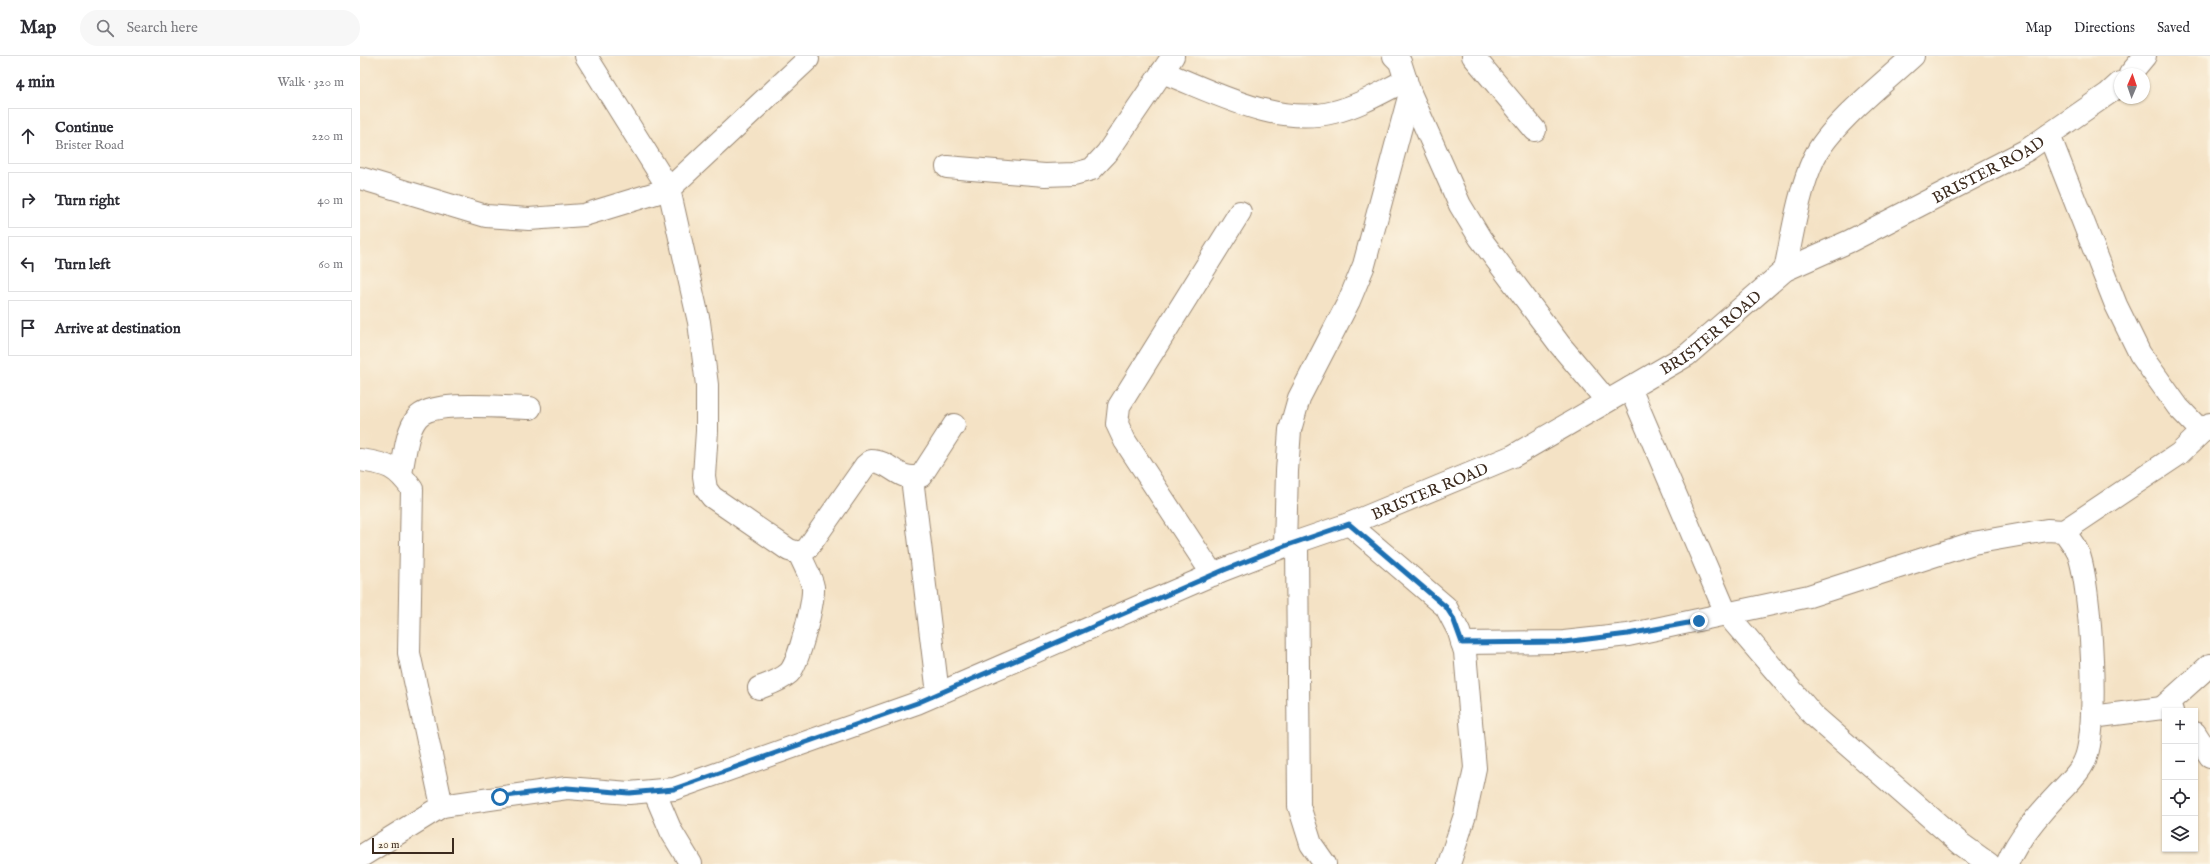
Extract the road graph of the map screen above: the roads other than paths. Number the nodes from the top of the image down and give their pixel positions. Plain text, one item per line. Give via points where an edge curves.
1 (586, 56) edge
2 (1473, 56) edge
3 (1913, 56) edge
4 (2145, 56) edge
5 (808, 59) dead end
6 (1168, 64) edge
7 (2135, 68) edge
8 (1404, 69) edge
9 (2114, 88) edge
10 (1535, 130) dead end
11 (2049, 135) junction
12 (947, 167) dead end
13 (360, 178) edge
14 (668, 189) junction
15 (1240, 212) dead end
16 (1785, 270) junction
17 (1630, 388) junction
18 (1607, 401) junction
19 (530, 408) dead end
20 (954, 425) dead end
21 (2206, 428) edge
22 (360, 460) edge
23 (401, 473) junction
24 (912, 478) junction
25 (1349, 524) junction
26 (2064, 532) junction
27 (1291, 544) junction
28 (799, 553) junction
29 (1212, 575) junction
30 (1726, 613) junction
31 (1462, 643) junction
32 (2210, 665) edge
33 (759, 688) dead end
34 (938, 694) junction
35 (2169, 708) edge
36 (2162, 710) edge
37 (2092, 717) junction
38 (2198, 738) edge
39 (2210, 756) edge
40 (654, 791) junction
41 (442, 806) junction
42 (360, 857) edge
43 (692, 864) edge
44 (1325, 864) edge
45 (1449, 864) edge
46 (1989, 864) edge
47 (2008, 864) edge

1 - 14 street
2 - 10 street
3 - 16 street via 1831,132 1814,157 1802,194
4 - 7 street
5 - 14 street
6 - 8 street via 1253,107 1279,114 1304,115 1332,113 1351,107
6 - 12 street via 1107,153 1092,169 1074,174 1046,175
8 - 18 street via 1460,205 1480,238 1560,345
8 - 27 street via 1364,265 1349,301 1297,405 1290,430
9 - 11 street, BRISTER ROAD
11 - 16 street, BRISTER ROAD via 2027,150 1850,241
11 - 21 street via 2116,305 2140,354 2178,407
13 - 14 street via 486,216 529,219 584,215
14 - 28 street via 700,322 707,385 704,476 706,489 712,498 789,550
15 - 29 street via 1119,406 1117,424 1125,441
16 - 17 street, BRISTER ROAD via 1687,355
17 - 18 street, BRISTER ROAD
17 - 30 street
18 - 25 street, BRISTER ROAD via 1513,456
19 - 23 street via 453,405 427,410 417,416 411,426
20 - 24 street via 921,476
21 - 26 street via 2179,454
22 - 23 street via 382,463
23 - 41 street via 412,489 409,653
24 - 28 street via 901,476 879,461 871,461 807,549
24 - 34 street
25 - 27 street, BRISTER ROAD
25 - 31 street via 1446,607
26 - 30 street via 2047,530 1973,543 1809,596
26 - 37 street via 2078,553 2086,584 2091,640
27 - 29 street, BRISTER ROAD
27 - 44 street via 1299,806 1311,844
28 - 33 street via 812,586 810,618 790,672 778,681
29 - 34 street, BRISTER ROAD
30 - 31 street via 1628,634 1571,642
30 - 46 street via 1813,714 1961,844
31 - 45 street via 1475,768 1465,815
32 - 35 street
34 - 40 street, BRISTER ROAD via 674,789
36 - 37 street
37 - 47 street via 2084,762 2038,815
38 - 39 street
40 - 41 street, BRISTER ROAD via 629,793 567,788
40 - 43 street via 670,831
41 - 42 street, BRISTER ROAD

